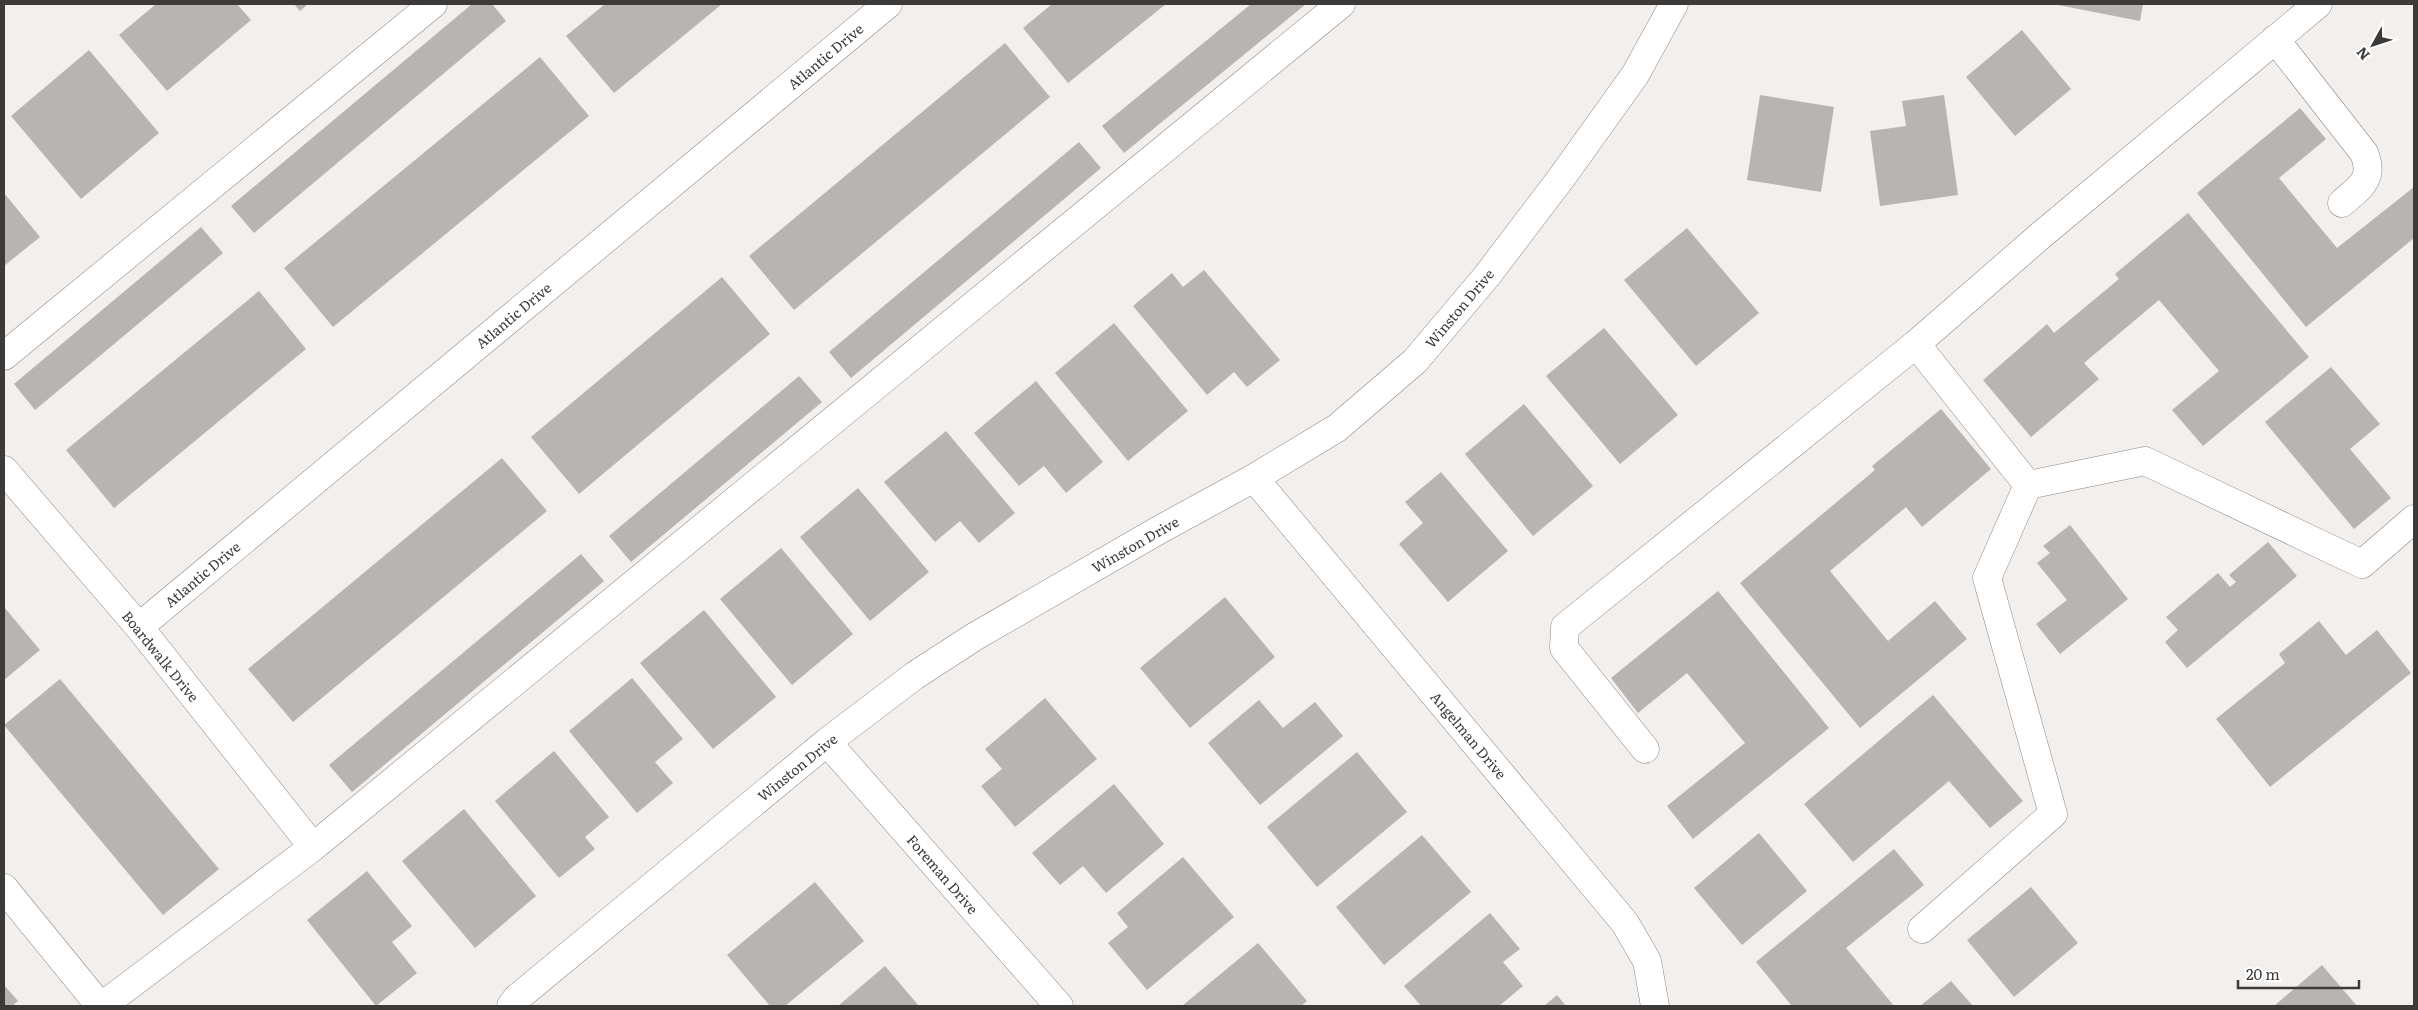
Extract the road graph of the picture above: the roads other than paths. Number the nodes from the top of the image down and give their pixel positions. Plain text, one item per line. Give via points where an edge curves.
1 (433, 4) edge
2 (888, 4) edge
3 (1341, 4) edge
4 (1674, 4) edge
5 (2318, 4) edge
6 (2275, 40) junction
7 (2342, 203) dead end
8 (1916, 344) junction
9 (4, 356) edge
10 (4, 470) edge
11 (1254, 478) junction
12 (2028, 485) junction
13 (2414, 519) edge
14 (139, 627) junction
15 (827, 742) junction
16 (1645, 749) dead end
17 (312, 847) junction
18 (4, 888) edge
19 (1922, 929) dead end
20 (101, 1006) edge
21 (511, 1006) edge
22 (1059, 1006) edge
23 (1655, 1006) edge

1 - 9 street
2 - 14 street, Atlantic Drive
3 - 17 street
4 - 11 street, Winston Drive via 1635,75 1573,162 1486,277 1415,361 1337,428
5 - 6 street
6 - 7 street via 2364,153 2369,166 2364,183
6 - 8 street
8 - 12 street
8 - 16 street via 1565,627 1564,648
10 - 14 street, Boardwalk Drive
11 - 15 street, Winston Drive via 974,637 914,676
11 - 23 street, Angelman Drive via 1625,923 1647,961
12 - 13 street via 2145,461 2362,564
12 - 19 street via 1987,578 2053,814
14 - 17 street, Boardwalk Drive
15 - 21 street, Winston Drive
15 - 22 street, Foreman Drive
17 - 20 street
18 - 20 street

